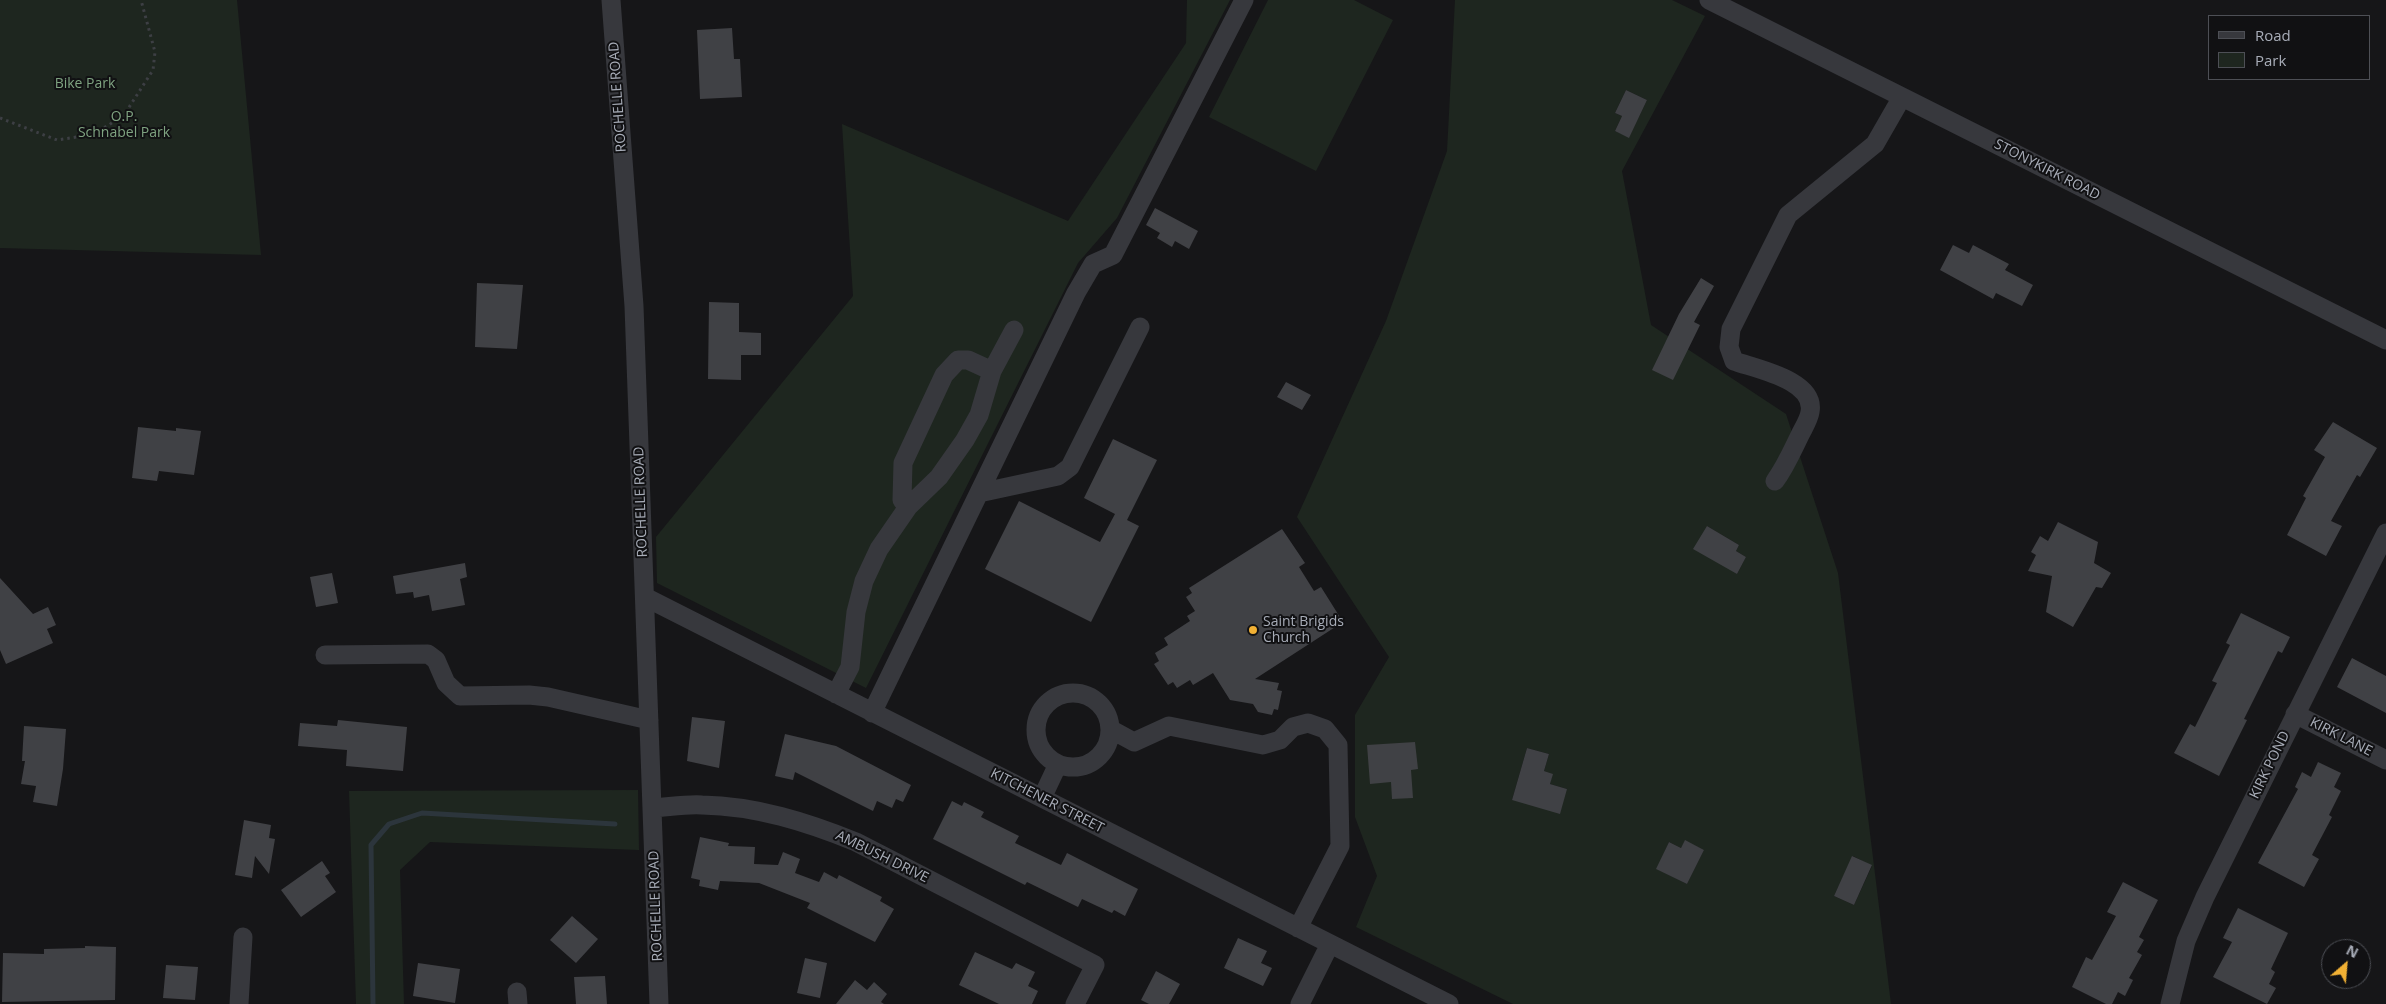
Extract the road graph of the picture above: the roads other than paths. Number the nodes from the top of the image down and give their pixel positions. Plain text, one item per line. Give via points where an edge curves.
1 (611, 0) edge
2 (1244, 0) edge
3 (1708, 0) edge
4 (1902, 98) junction
5 (1140, 327) dead end
6 (1014, 330) dead end
7 (2386, 340) edge
8 (992, 371) junction
9 (1775, 481) dead end
10 (979, 493) junction
11 (908, 507) junction
12 (2386, 533) edge
13 (644, 597) junction
14 (325, 655) dead end
15 (836, 694) junction
16 (872, 713) junction
17 (2295, 714) junction
18 (649, 720) junction
19 (1112, 730) junction
20 (2386, 760) edge
21 (1058, 764) junction
22 (1042, 798) junction
23 (652, 808) junction
24 (1298, 928) junction
25 (243, 936) dead end
26 (1330, 944) junction
27 (238, 1004) edge
28 (659, 1004) edge
29 (1075, 1004) edge
30 (1300, 1004) edge
31 (1449, 1004) edge
32 (2170, 1004) edge

1 - 13 street, ROCHELLE ROAD via 634,306
2 - 10 street via 1113,256 1093,264 1076,293
3 - 4 street, STONYKIRK ROAD
4 - 7 street, STONYKIRK ROAD
4 - 9 street via 1875,144 1788,215 1731,329 1729,347 1734,361 1791,381 1810,399 1810,413
5 - 10 street via 1070,467 1058,476
6 - 8 street
8 - 11 street via 979,415 965,440 939,477
8 - 11 street via 968,360 958,360 944,375 903,464 902,500
10 - 16 street
11 - 15 street via 879,549 864,581 856,612 850,666
12 - 17 street, KIRK POND
13 - 15 street, KITCHENER STREET
13 - 18 street, ROCHELLE ROAD
14 - 18 street via 428,654 436,660 446,683 460,696 548,697
15 - 16 street, KITCHENER STREET
16 - 22 street, KITCHENER STREET
17 - 20 street, KIRK LANE
17 - 32 street, KIRK POND via 2186,941
18 - 23 street, ROCHELLE ROAD
19 - 21 street via 1100,757 1088,765 1073,768
19 - 21 street via 1109,715 1088,695 1073,692 1058,695 1040,712 1036,734 1047,757
19 - 24 street via 1134,742 1169,726 1263,746 1280,740 1293,727 1308,723 1325,729 1338,745 1340,846
21 - 22 street
22 - 24 street, KITCHENER STREET
23 - 28 street, ROCHELLE ROAD
23 - 29 street, AMBUSH DRIVE via 702,805 742,808 819,827 856,842 1095,965
24 - 26 street, KITCHENER STREET
25 - 27 street
26 - 30 street
26 - 31 street, KITCHENER STREET

